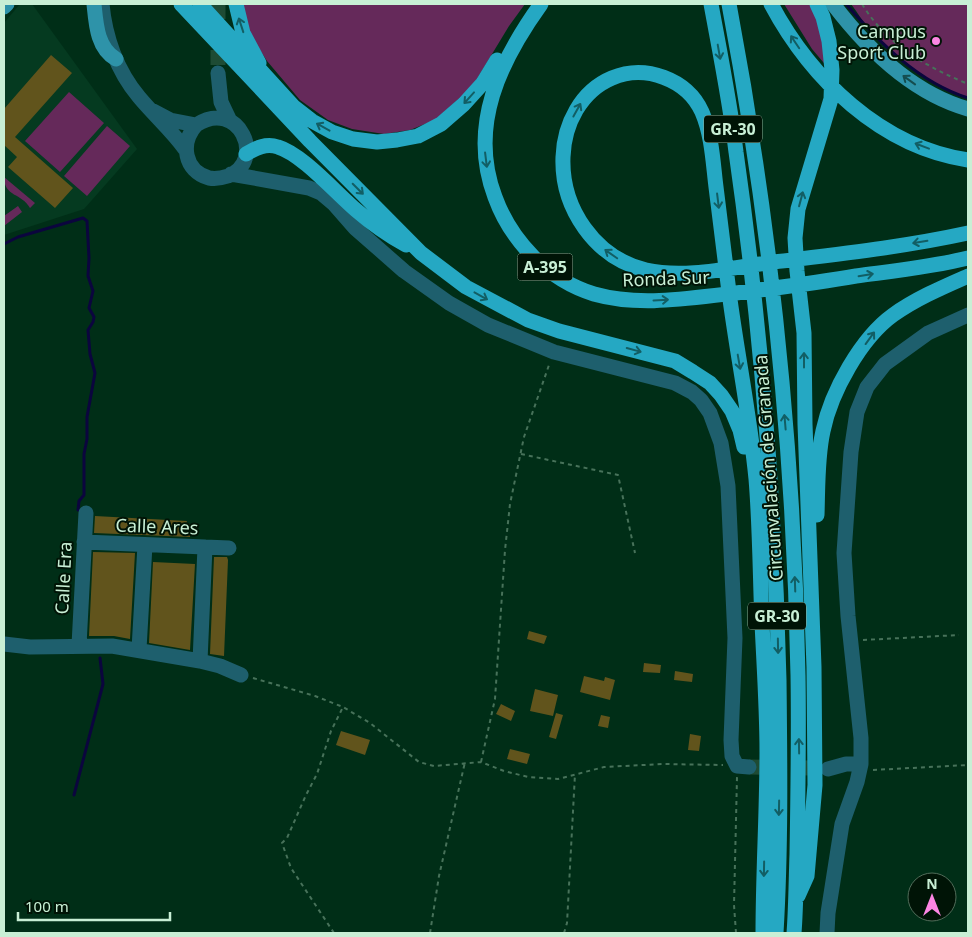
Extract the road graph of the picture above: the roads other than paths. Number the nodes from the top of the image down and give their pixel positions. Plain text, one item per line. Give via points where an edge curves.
1 (7, 4) edge
2 (94, 4) edge
3 (102, 4) edge
4 (181, 4) edge
5 (236, 4) edge
6 (541, 4) edge
7 (711, 4) edge
8 (730, 4) edge
9 (771, 4) edge
10 (817, 4) edge
11 (833, 4) edge
12 (4, 7) edge
13 (204, 8) edge
14 (531, 18) junction
15 (116, 59) junction
16 (265, 75) junction
17 (936, 97) junction
18 (968, 109) edge
19 (153, 111) junction
20 (968, 115) edge
21 (230, 121) junction
22 (200, 123) junction
23 (185, 149) junction
24 (245, 156) junction
25 (968, 160) edge
26 (231, 174) junction
27 (278, 184) junction
28 (968, 233) edge
29 (421, 253) junction
30 (968, 258) edge
31 (968, 276) edge
32 (968, 315) edge
33 (86, 513) dead end
34 (758, 524) junction
35 (84, 542) junction
36 (144, 545) junction
37 (206, 547) junction
38 (229, 548) dead end
39 (810, 566) junction
40 (4, 644) edge
41 (78, 645) junction
42 (138, 649) junction
43 (200, 661) junction
44 (241, 675) road end
45 (861, 764) junction
46 (743, 766) road end
47 (828, 769) tunnel mouth
48 (797, 900) junction
49 (763, 933) edge
50 (776, 933) edge
51 (794, 933) edge
52 (827, 933) edge

1 - 12 main road
2 - 15 main road via 102,45
3 - 15 street via 108,38
4 -> 29 highway
16 -> 5 highway via 243,33
6 - 14 highway
7 -> 50 highway, Circunvalación de Granada / GR-30 via 736,149 751,264 772,507 780,754
48 -> 8 highway, Circunvalación de Granada / GR-30 via 797,626 786,425 766,232
25 -> 9 highway via 919,146 846,101 823,78
39 -> 10 highway via 804,333 795,238 798,209 831,99 829,41
17 -> 11 main road via 884,60
13 - 16 highway
14 -> 16 highway via 464,104 441,124 418,136 377,142 332,132 294,107
14 -> 30 highway, Ronda Sur / A-395 via 495,83 487,111 484,141 487,167 492,190 508,224 542,266 562,280 616,299 642,301 818,282
15 - 19 street via 126,79
17 - 18 main road
17 - 20 street
19 - 22 street via 170,120
19 - 23 street
21 - 22 street via 221,118
21 - 22 street via 221,102 218,73 212,102
21 - 24 street via 243,134
22 - 23 street via 190,132
23 - 26 street via 187,159 201,175 222,178
24 - 26 street via 239,168
24 - 27 street via 266,178
24 - 29 highway via 269,145 293,154 355,210 384,232
26 - 27 street
27 - 46 street via 321,193 404,272 488,325 554,352 675,383 701,400 710,413 721,444 728,486 735,638 731,740 732,756
28 -> 34 highway via 870,251 814,257 708,270 668,272 628,264 597,243 575,213 568,197 564,180 564,144 582,100 604,81 620,75 646,72 678,86 692,97 702,112 712,153 736,345 750,428
29 -> 34 highway via 466,287 528,320 676,361 710,383 732,411 740,430 748,471 750,505
39 -> 31 highway via 816,536 823,430 842,378 874,331 893,314
32 - 45 street via 928,333 885,364 867,387 857,412 844,553
33 - 35 street, Calle Era
34 -> 49 highway via 767,750
35 - 36 street, Calle Ares
35 - 41 street, Calle Era
36 - 37 street, Calle Ares
36 - 42 street
37 - 38 street, Calle Ares
37 - 43 street
39 - 48 highway via 815,785 807,876
40 - 41 street via 30,647
41 - 42 street
42 - 43 street
43 - 44 street
45 - 47 street
45 - 52 street via 842,824
48 - 51 highway, Circunvalación de Granada / GR-30

